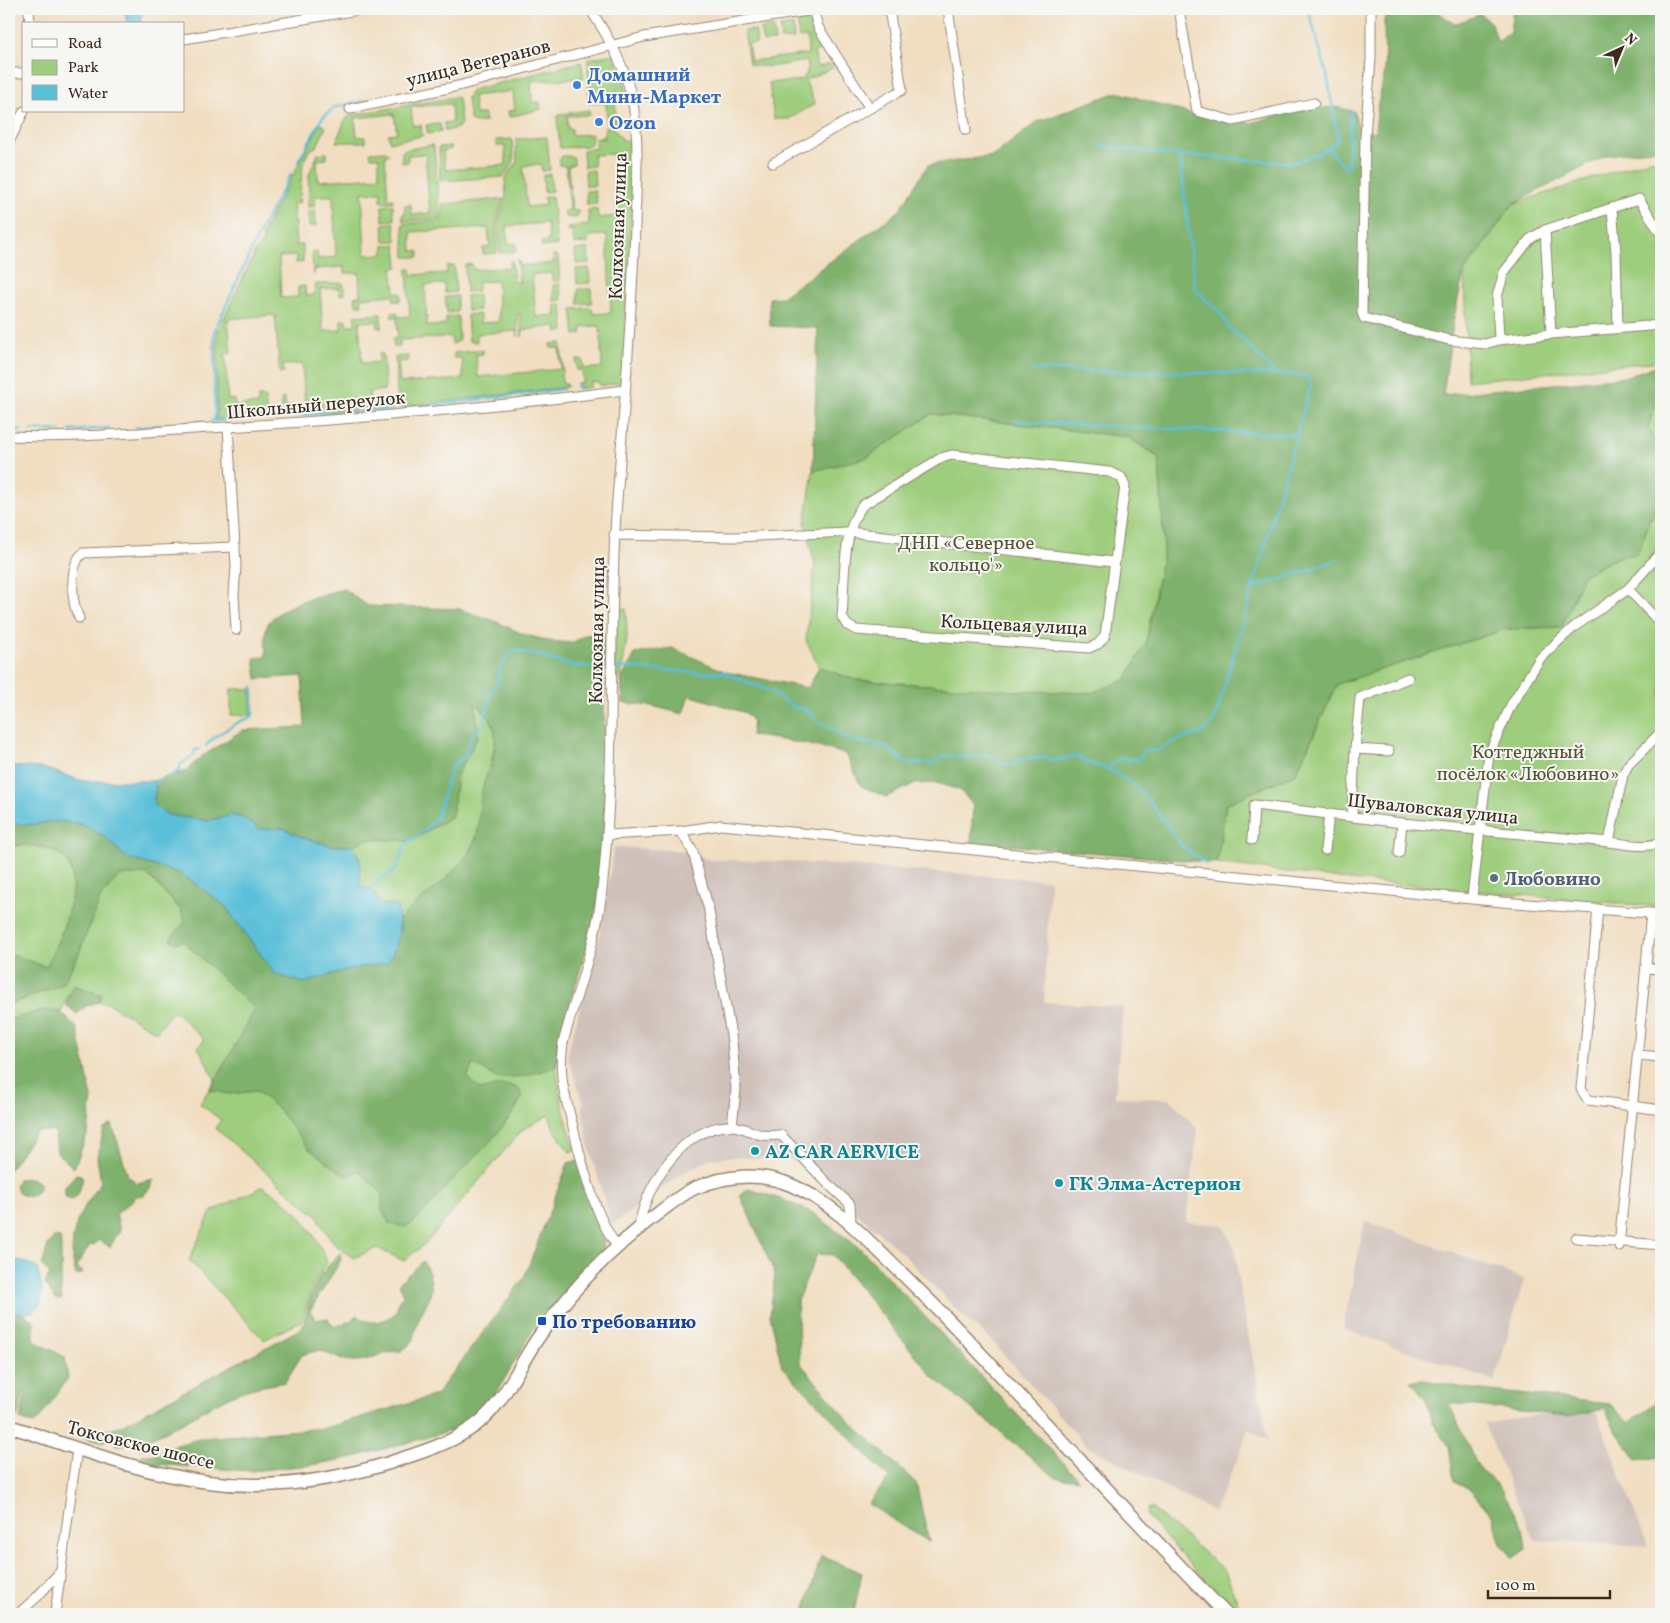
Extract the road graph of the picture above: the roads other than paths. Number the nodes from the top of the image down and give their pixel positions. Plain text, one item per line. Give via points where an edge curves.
1 (30, 9) edge
2 (364, 9) edge
3 (590, 9) edge
4 (813, 9) edge
5 (889, 9) edge
6 (948, 9) edge
7 (1179, 9) edge
8 (1371, 9) edge
9 (30, 22) edge
10 (185, 39) edge
11 (614, 45) junction
12 (9, 73) edge
13 (22, 73) edge
14 (1314, 103) dead end
15 (869, 107) junction
16 (350, 109) dead end
17 (24, 112) edge
18 (966, 130) dead end
19 (9, 142) edge
20 (773, 163) dead end
21 (1612, 209) junction
22 (1545, 230) junction
23 (1661, 234) edge
24 (1661, 325) edge
25 (1618, 328) junction
26 (1551, 334) junction
27 (1499, 340) junction
28 (625, 390) junction
29 (228, 427) junction
30 (9, 436) edge
31 (849, 532) junction
32 (614, 535) junction
33 (235, 547) junction
34 (1661, 552) edge
35 (1113, 562) junction
36 (1628, 589) junction
37 (79, 618) dead end
38 (1661, 624) edge
39 (236, 630) dead end
40 (1408, 678) dead end
41 (1661, 732) edge
42 (1355, 749) junction
43 (1388, 751) dead end
44 (1329, 814) junction
45 (1352, 816) junction
46 (1402, 823) junction
47 (1478, 828) junction
48 (681, 831) junction
49 (607, 835) junction
50 (1252, 840) dead end
51 (1610, 842) junction
52 (1661, 842) edge
53 (1325, 850) dead end
54 (1399, 853) dead end
55 (1472, 897) junction
56 (1598, 909) junction
57 (1651, 913) junction
58 (1661, 914) edge
59 (1646, 968) junction
60 (1661, 969) edge
61 (1638, 1055) junction
62 (1661, 1057) edge
63 (1634, 1106) junction
64 (1661, 1110) edge
65 (732, 1126) junction
66 (851, 1224) junction
67 (640, 1228) junction
68 (1576, 1238) dead end
69 (1620, 1244) junction
70 (1661, 1245) edge
71 (618, 1247) junction
72 (9, 1426) edge
73 (77, 1449) junction
74 (1134, 1518) junction
75 (60, 1572) junction
76 (18, 1614) edge
77 (55, 1614) edge
78 (1216, 1614) edge
79 (1226, 1614) edge

1 - 9 street
2 - 10 street
3 - 11 street, Колхозная улица
4 - 11 street, улица Ветеранов via 644,37
4 - 15 street via 818,27
5 - 15 street via 902,90
6 - 18 street
7 - 14 street via 1197,111 1233,121
8 - 27 street via 1365,136 1364,318 1450,340 1485,344
11 - 16 street, улица Ветеранов via 458,86
11 - 28 street, Колхозная улица via 633,106 636,143 634,256
12 - 13 street
15 - 20 street
17 - 19 street
21 - 22 street
21 - 23 street via 1639,199
21 - 25 street
22 - 26 street
22 - 27 street via 1530,239 1504,272 1497,296
24 - 25 street
25 - 26 street
26 - 27 street
28 - 29 street, Школьный переулок via 531,402
28 - 32 street, Колхозная улица
29 - 30 street, Школьный переулок via 66,438
29 - 33 street
31 - 32 street via 735,537
31 - 35 street
31 - 35 street, Кольцевая улица via 863,505 941,458 952,455 1109,472 1121,477 1125,486
31 - 35 street, Кольцевая улица via 842,617 856,630 1089,648 1105,636
32 - 49 street, Колхозная улица
33 - 37 street via 83,552 76,558 74,568 74,608
33 - 39 street
34 - 36 street
36 - 38 street
36 - 47 street via 1574,627 1541,657 1525,680 1506,713 1489,754
40 - 42 street via 1360,698
41 - 51 street via 1628,765 1623,775
42 - 43 street
42 - 45 street
44 - 45 street, Шуваловская улица
44 - 50 street, Шуваловская улица via 1254,805
44 - 53 street
45 - 46 street, Шуваловская улица
46 - 47 street, Шуваловская улица
46 - 54 street
47 - 51 street, Шуваловская улица
47 - 55 street
48 - 49 street
48 - 55 street via 722,825
48 - 65 street via 693,852 708,906 730,1031 736,1089
49 - 71 street, Колхозная улица via 602,893 594,934 562,1044 562,1079 579,1149 601,1218
51 - 52 street, Шуваловская улица via 1640,845
55 - 56 street
56 - 57 street
56 - 63 street via 1581,1089 1588,1100
57 - 58 street
57 - 59 street
59 - 60 street
59 - 61 street
61 - 62 street
61 - 63 street
63 - 64 street
63 - 69 street
65 - 66 street via 764,1136 781,1134 850,1204
65 - 67 street via 707,1131 686,1144 666,1166 645,1201
66 - 67 main road, Токсовское шоссе via 813,1195 790,1184 744,1176 718,1180 691,1190
66 - 74 main road, Токсовское шоссе via 926,1296
67 - 71 main road, Токсовское шоссе
68 - 69 street
69 - 70 street
71 - 73 main road, Токсовское шоссе via 541,1333 496,1406 465,1433 433,1447 346,1474 248,1485 185,1478
72 - 73 main road, Токсовское шоссе
73 - 75 street
74 - 78 main road
74 - 79 main road
75 - 76 street
75 - 77 street

